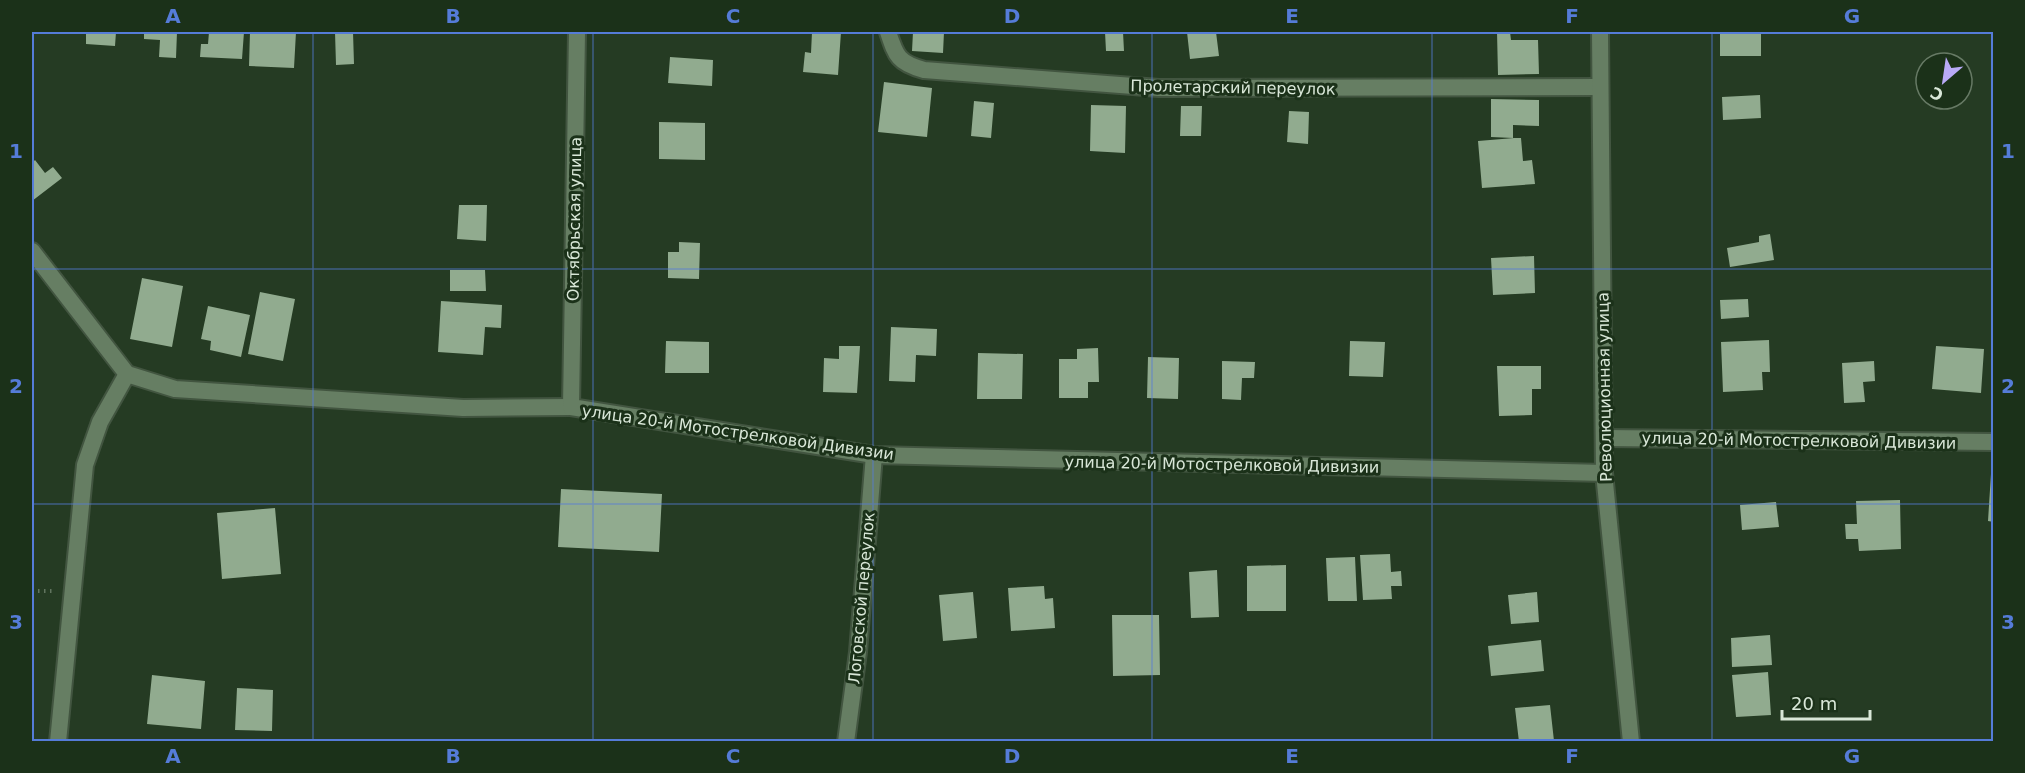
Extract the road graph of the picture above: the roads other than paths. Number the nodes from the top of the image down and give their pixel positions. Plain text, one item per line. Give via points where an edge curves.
1 (577, 32) edge
2 (888, 32) edge
3 (1600, 32) edge
4 (1600, 87) junction
5 (32, 251) edge
6 (127, 374) junction
7 (571, 407) junction
8 (1604, 438) junction
9 (1994, 442) edge
10 (874, 455) junction
11 (1604, 473) junction
12 (58, 741) edge
13 (846, 741) edge
14 (1631, 741) edge

1 - 7 street, Октябрьская улица
2 - 4 street, Пролетарский переулок via 895,53 905,65 924,70 1100,84 1159,88
3 - 4 street, Революционная улица
4 - 8 street, Революционная улица
5 - 6 street
6 - 7 street, улица 20-й Мотострелковой Дивизии via 175,389 463,408
6 - 12 street via 100,422 86,465
7 - 10 street, улица 20-й Мотострелковой Дивизии
8 - 9 street, улица 20-й Мотострелковой Дивизии
8 - 11 street, Революционная улица
10 - 11 street, улица 20-й Мотострелковой Дивизии
10 - 13 street, Логовской переулок via 858,652
11 - 14 street, Революционная улица

